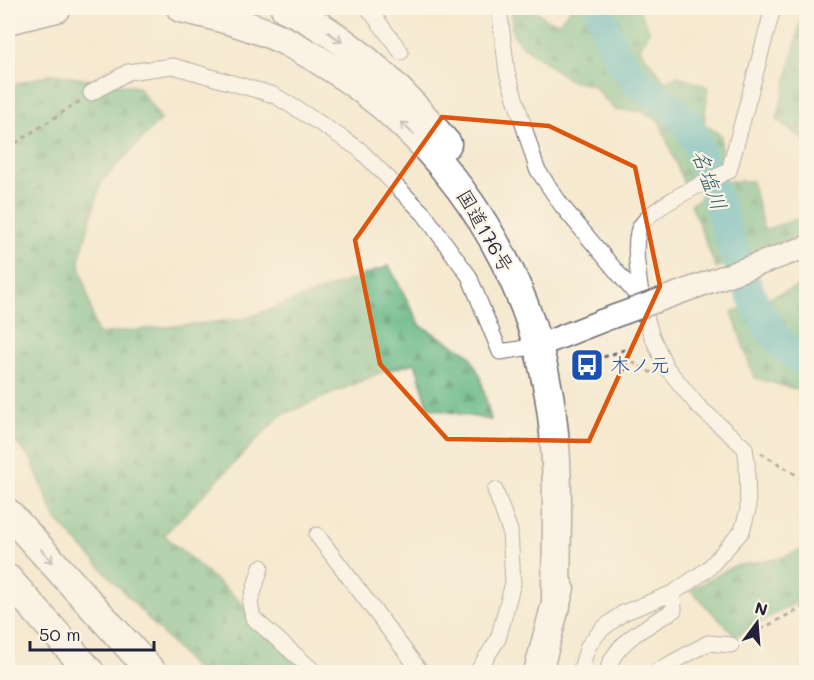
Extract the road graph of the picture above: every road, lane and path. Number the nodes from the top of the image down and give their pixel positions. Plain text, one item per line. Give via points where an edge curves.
1 (57, 8) edge
2 (181, 8) edge
3 (285, 8) edge
4 (368, 8) edge
5 (499, 8) edge
6 (770, 8) edge
7 (8, 20) edge
8 (401, 52) dead end
9 (91, 93) joint
10 (8, 148) edge
11 (807, 247) edge
12 (642, 302) junction
13 (545, 343) junction
14 (595, 360) dead end
15 (653, 374) dead end
16 (733, 437) junction
17 (807, 481) edge
18 (495, 490) dead end
19 (8, 513) edge
20 (317, 535) dead end
21 (261, 567) dead end
22 (8, 579) edge
23 (673, 593) junction
24 (731, 645) dead end
25 (90, 672) edge
26 (152, 672) edge
27 (315, 672) edge
28 (421, 672) edge
29 (477, 672) edge
30 (538, 672) edge
31 (580, 672) edge
32 (607, 672) edge
33 (656, 672) edge

1 - 7 highway
13 -> 2 highway, 国道176号 via 468,197 422,142 382,104 287,42 252,27
3 -> 13 highway, 国道176号 via 363,57 445,142 490,201 520,259
4 - 8 street
5 - 12 street via 507,72 537,169 562,206
6 - 12 street via 729,171 647,217 638,230
9 - 10 path
9 - 13 street via 128,72 173,66 274,95 359,150 424,214 469,276 500,352
11 - 13 street, bridge
12 - 16 street via 666,367 697,405
13 - 30 highway, 国道176号 via 556,469 556,607
14 - 15 path via 624,350 635,363
16 - 17 path
16 - 23 street via 745,448 747,462 747,510 742,531 708,569
18 - 29 street via 510,531 513,583 498,639
19 -> 26 highway
20 - 28 street
21 - 27 street via 250,603 254,618
22 - 25 highway
23 - 31 street via 623,613 601,630 588,646
23 - 32 street via 674,610 624,642 610,660
24 - 33 street via 708,643

